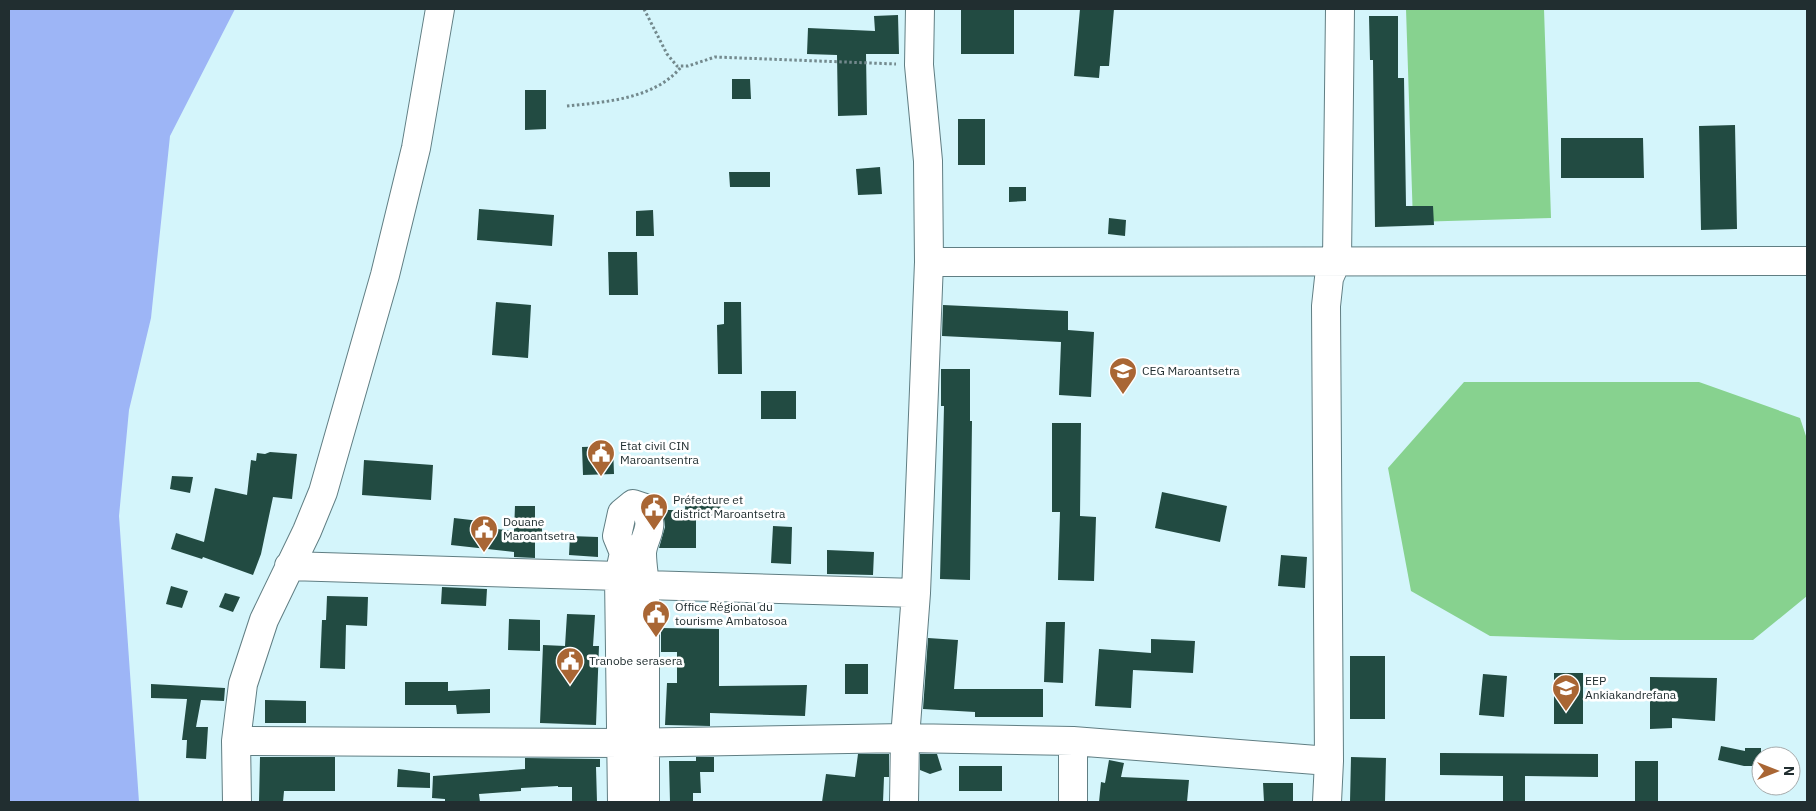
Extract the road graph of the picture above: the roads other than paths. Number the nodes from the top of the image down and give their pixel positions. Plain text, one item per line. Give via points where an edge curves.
1 (440, 9) edge
2 (920, 9) edge
3 (1340, 9) edge
4 (1337, 260) junction
5 (1807, 261) edge
6 (929, 262) junction
7 (289, 566) junction
8 (619, 576) junction
9 (645, 585) junction
10 (916, 594) junction
11 (905, 738) junction
12 (236, 741) junction
13 (1073, 741) junction
14 (634, 742) junction
15 (1329, 760) junction
16 (237, 802) edge
17 (622, 802) edge
18 (645, 802) edge
19 (904, 802) edge
20 (1073, 802) edge
21 (1328, 802) edge

1 - 7 street via 416,148 385,275 323,492
2 - 6 street via 920,65 928,161
3 - 4 street
4 - 5 street
4 - 6 street
4 - 15 street via 1329,278 1326,306
6 - 10 street
7 - 8 street
7 - 12 street via 248,663 242,684
8 - 9 street
8 - 9 street via 624,553 618,536 620,517 629,505 642,505 649,519 648,538 642,551
8 - 14 street
9 - 10 street
9 - 14 street
10 - 11 street
11 - 13 street
11 - 14 street
11 - 19 street
12 - 14 street
12 - 16 street
13 - 15 street
13 - 20 street
14 - 17 street
14 - 18 street
15 - 21 street

